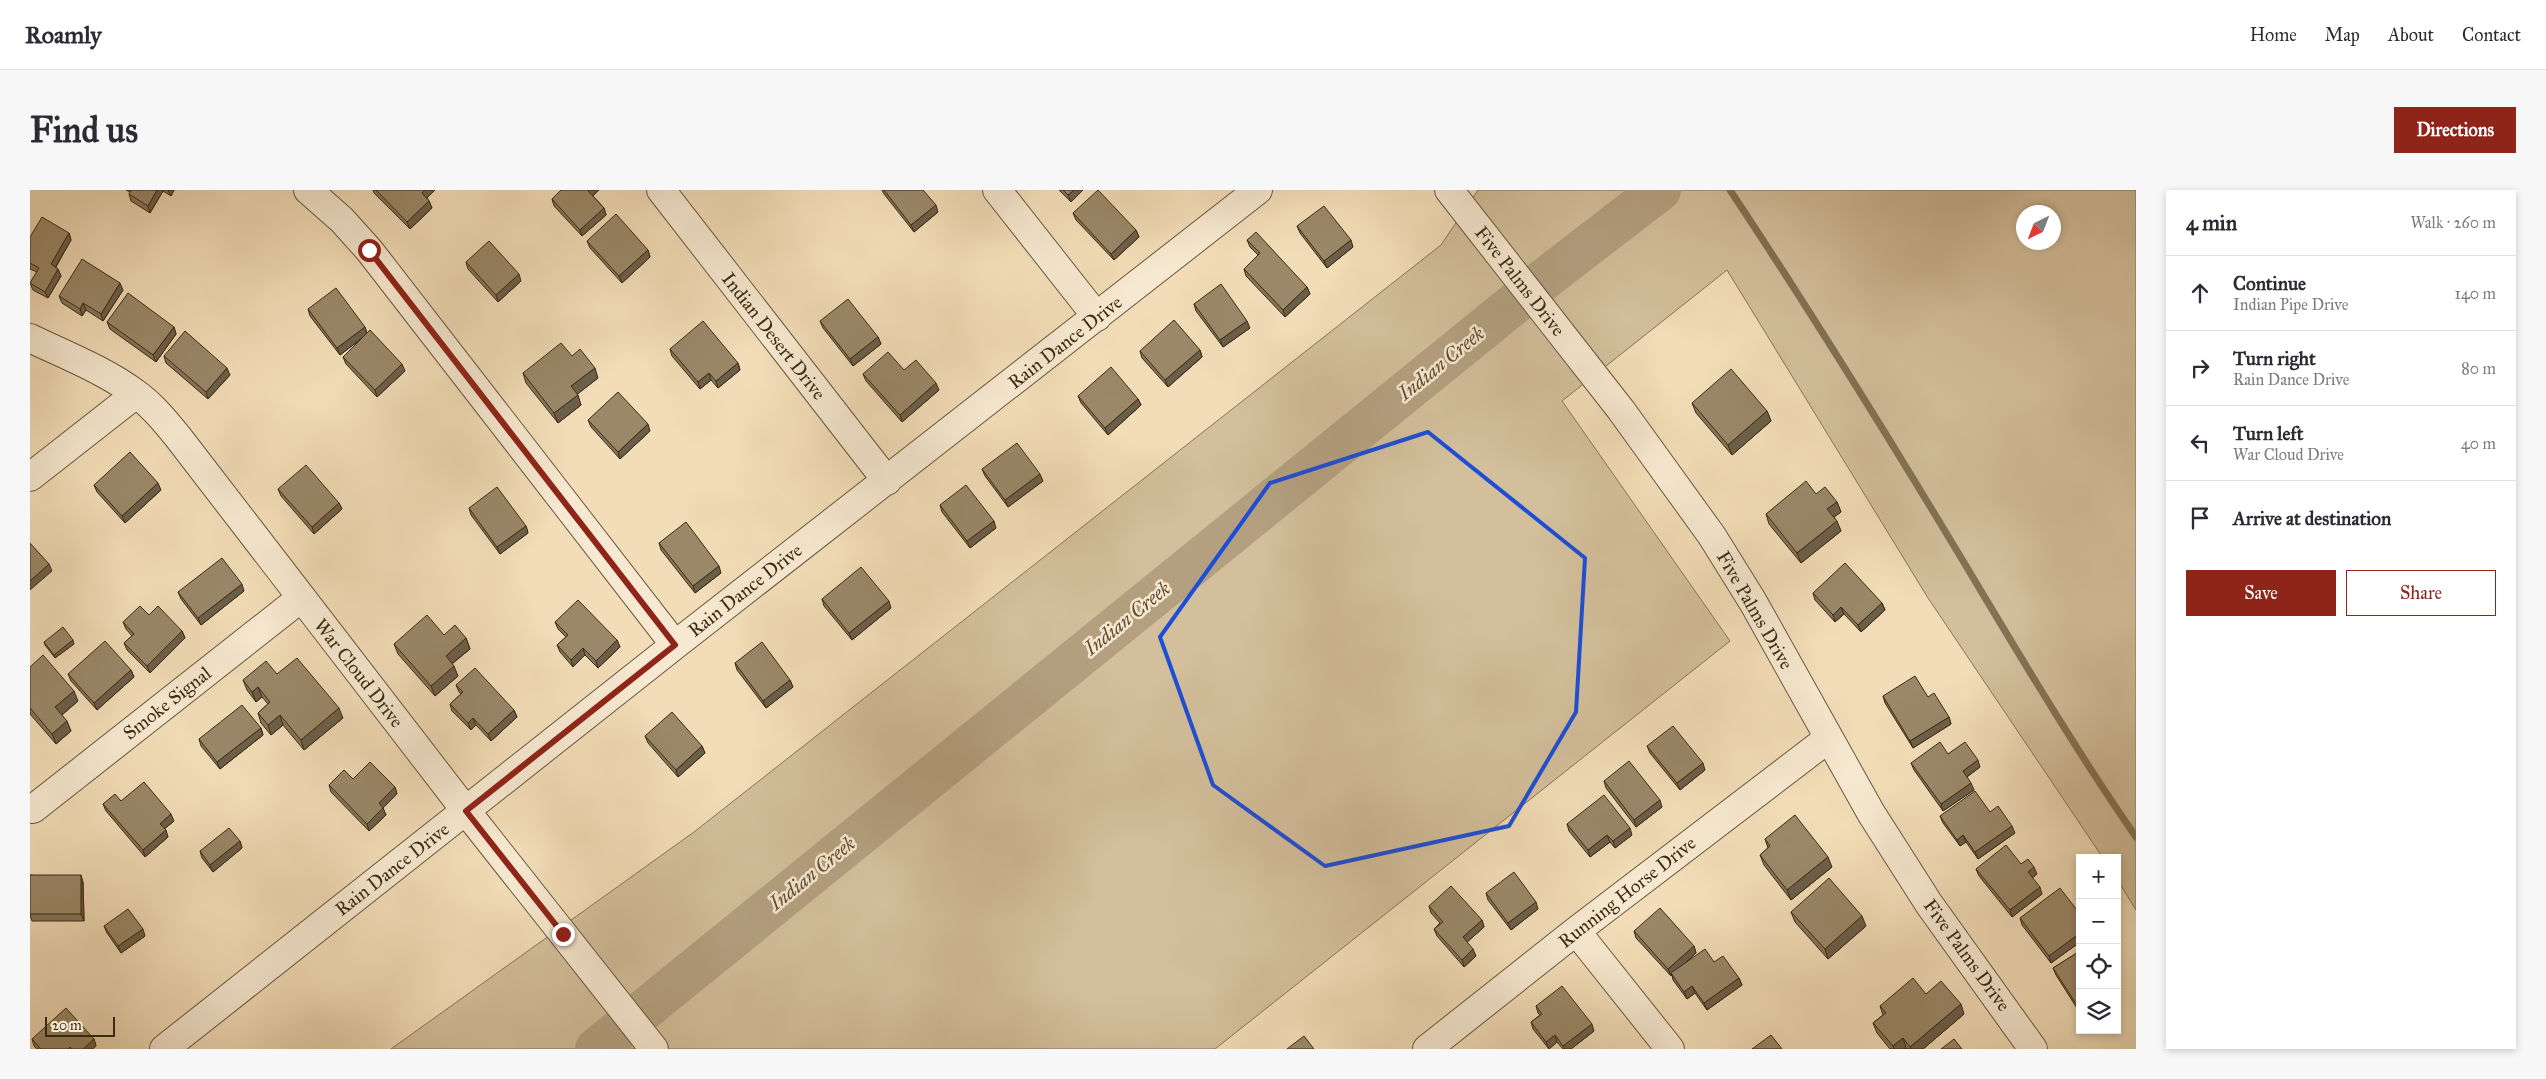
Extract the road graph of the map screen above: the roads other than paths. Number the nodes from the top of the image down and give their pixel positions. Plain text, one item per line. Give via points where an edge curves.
1 (308, 190) edge
2 (661, 190) edge
3 (998, 190) edge
4 (1258, 190) edge
5 (1449, 190) edge
6 (1097, 317) junction
7 (30, 338) edge
8 (136, 394) junction
9 (30, 477) edge
10 (887, 481) junction
11 (300, 598) junction
12 (675, 645) junction
13 (1828, 738) junction
14 (33, 809) dead end
15 (466, 811) junction
16 (1576, 931) junction
17 (164, 1049) edge
18 (654, 1049) edge
19 (1427, 1049) edge
20 (1670, 1049) edge
21 (2033, 1049) edge

1 - 12 street via 369,250
2 - 10 street, Indian Desert Drive
3 - 6 street
4 - 6 street, Rain Dance Drive
5 - 13 street, Five Palms Drive via 1666,469 1752,602
6 - 10 street, Rain Dance Drive
7 - 8 street, War Cloud Drive via 114,379
8 - 9 street
8 - 11 street, War Cloud Drive via 178,437
10 - 12 street, Rain Dance Drive
11 - 14 street, Smoke Signal
11 - 15 street, War Cloud Drive
12 - 15 street, Rain Dance Drive
13 - 16 street, Running Horse Drive
13 - 21 street, Five Palms Drive via 1929,904
15 - 17 street, Rain Dance Drive
15 - 18 street, War Cloud Drive
16 - 19 street, Running Horse Drive
16 - 20 street

